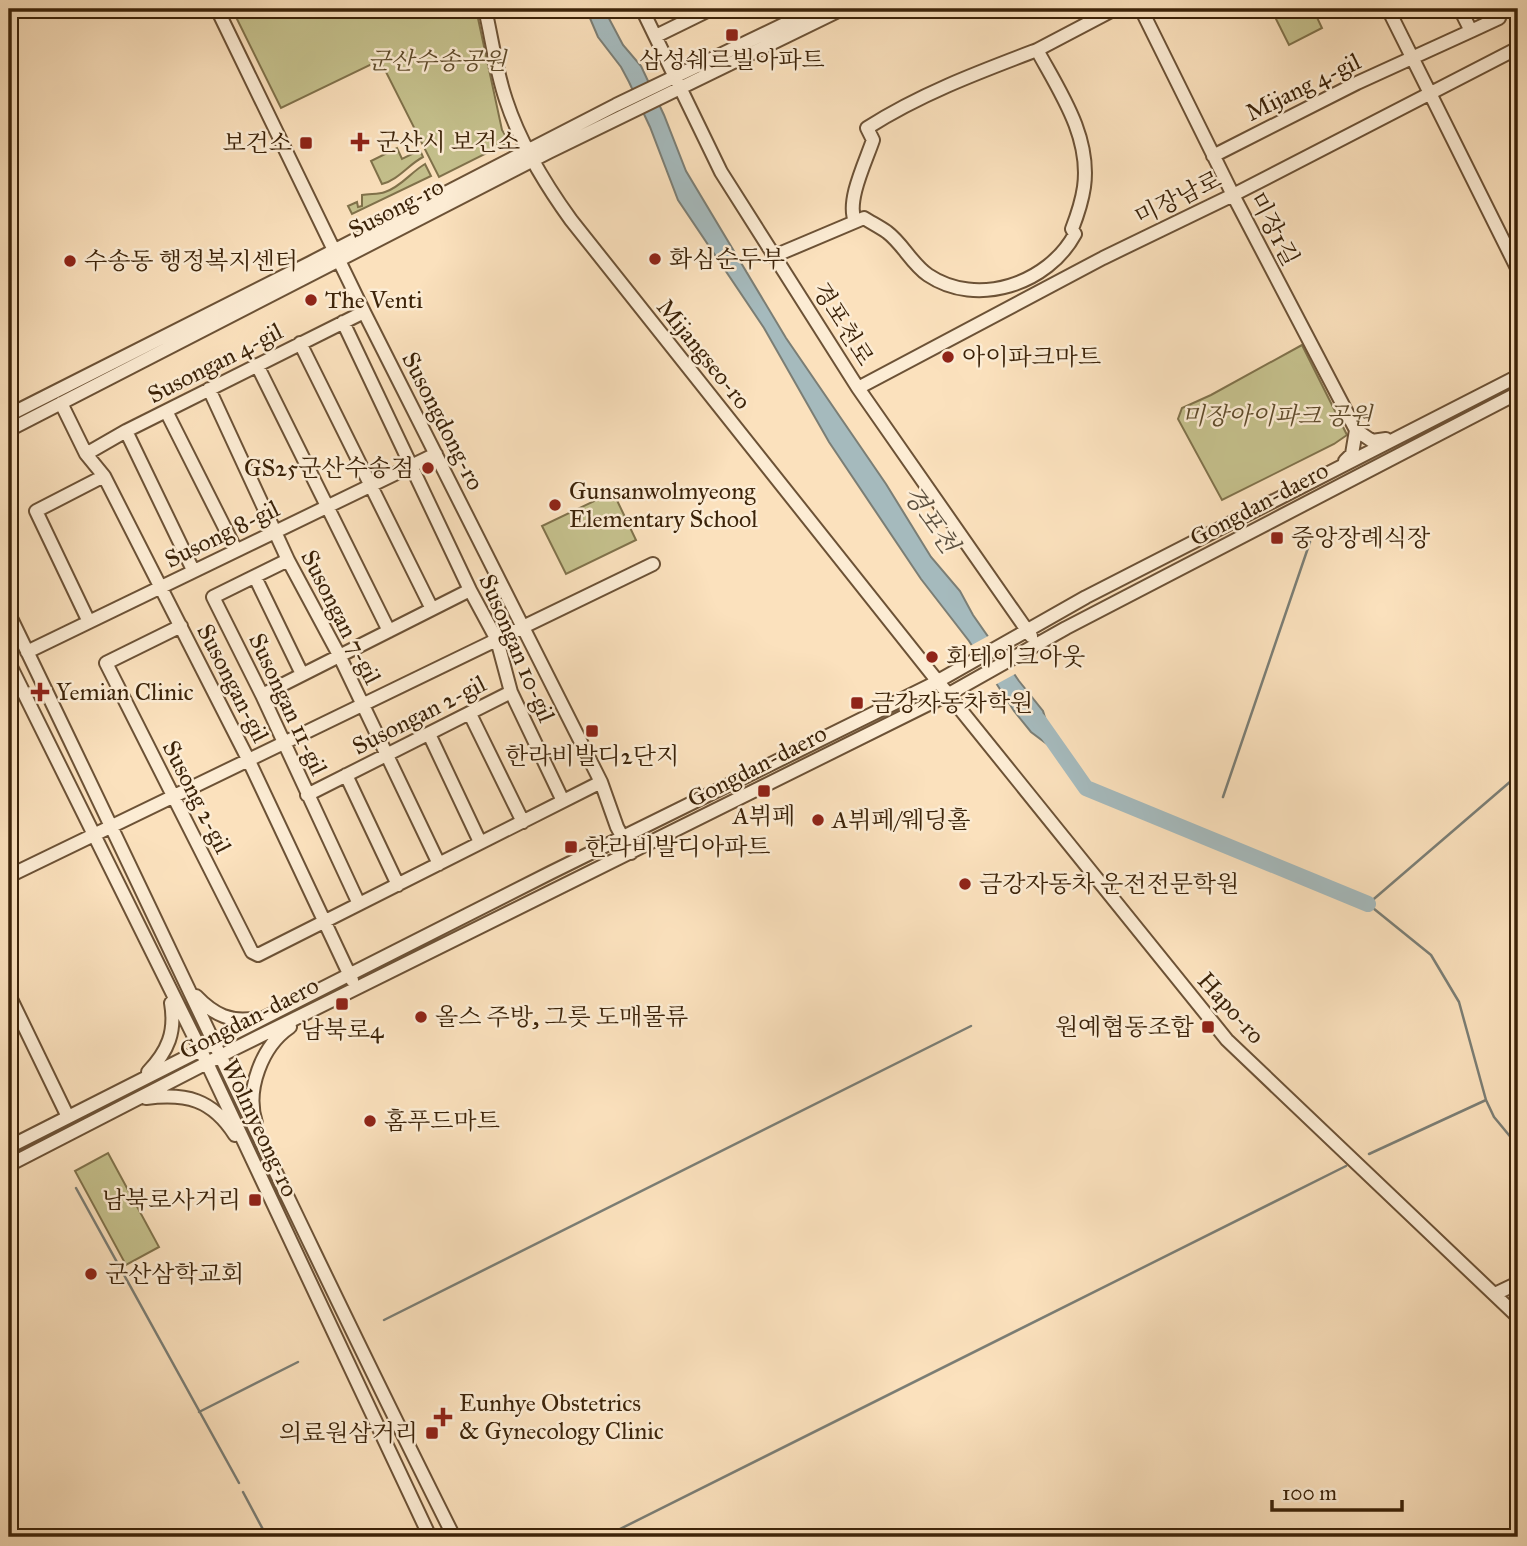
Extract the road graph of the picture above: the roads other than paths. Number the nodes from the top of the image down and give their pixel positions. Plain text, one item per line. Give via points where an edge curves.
1 (217, 9) edge
2 (485, 9) edge
3 (642, 9) edge
4 (711, 9) edge
5 (816, 9) edge
6 (842, 9) edge
7 (1115, 9) edge
8 (1140, 9) edge
9 (1388, 9) edge
10 (1460, 9) edge
11 (1499, 18) dead end
12 (1471, 31) junction
13 (656, 36) junction
14 (1518, 48) edge
15 (1037, 50) junction
16 (1412, 58) junction
17 (674, 84) junction
18 (1429, 94) junction
19 (531, 156) junction
20 (1213, 156) junction
21 (1233, 195) junction
22 (855, 221) junction
23 (337, 256) junction
24 (774, 256) junction
25 (1518, 270) edge
26 (364, 312) junction
27 (343, 322) junction
28 (300, 343) junction
29 (257, 365) junction
30 (1518, 376) edge
31 (858, 388) junction
32 (209, 389) junction
33 (1518, 393) edge
34 (61, 403) junction
35 (166, 411) junction
36 (9, 415) edge
37 (9, 429) edge
38 (1356, 430) junction
39 (126, 431) junction
40 (1404, 434) junction
41 (86, 454) junction
42 (436, 454) junction
43 (411, 465) junction
44 (1330, 472) junction
45 (104, 475) junction
46 (370, 485) junction
47 (327, 506) junction
48 (276, 531) junction
49 (236, 550) junction
50 (288, 561) junction
51 (653, 564) dead end
52 (192, 570) junction
53 (255, 577) junction
54 (159, 587) junction
55 (470, 590) junction
56 (432, 609) junction
57 (9, 614) edge
58 (89, 622) junction
59 (181, 626) junction
60 (524, 627) junction
61 (1027, 630) junction
62 (389, 631) junction
63 (497, 640) junction
64 (1035, 646) junction
65 (27, 652) junction
66 (339, 655) junction
67 (9, 663) edge
68 (302, 674) junction
69 (939, 681) junction
70 (511, 692) junction
71 (949, 694) junction
72 (262, 695) junction
73 (362, 704) junction
74 (470, 714) junction
75 (429, 734) junction
76 (284, 742) junction
77 (385, 755) junction
78 (248, 759) junction
79 (346, 775) junction
80 (601, 782) junction
81 (307, 794) junction
82 (172, 796) junction
83 (563, 801) junction
84 (523, 822) junction
85 (112, 825) junction
86 (92, 835) junction
87 (622, 837) junction
88 (480, 842) junction
89 (631, 853) junction
90 (439, 864) junction
91 (9, 876) edge
92 (398, 885) junction
93 (359, 904) junction
94 (324, 923) junction
95 (349, 975) junction
96 (183, 979) junction
97 (168, 989) junction
98 (356, 989) junction
99 (9, 995) edge
100 (284, 1008) junction
101 (314, 1010) junction
102 (215, 1043) junction
103 (199, 1050) junction
104 (221, 1056) junction
105 (206, 1063) junction
106 (131, 1086) junction
107 (135, 1100) junction
108 (68, 1117) junction
109 (9, 1147) edge
110 (267, 1156) junction
111 (253, 1163) junction
112 (9, 1165) edge
113 (1518, 1283) edge
114 (1495, 1294) junction
115 (1518, 1317) edge
116 (430, 1537) edge
117 (454, 1537) edge

1 - 23 street, Susongdong-ro
2 - 19 street, Mijangseo-ro via 505,97
3 - 13 street, 경포천로
4 - 13 street
5 - 17 street, Susong-ro
6 - 17 street, Susong-ro
7 - 15 street
8 - 20 street, 미장1길
9 - 16 street
10 - 12 street
11 - 12 street, Mijang 4-gil
12 - 16 street, Mijang 4-gil
13 - 17 street, 경포천로
14 - 18 street, 미장남로
15 - 22 street via 958,80 867,128 873,140 851,213
15 - 22 street via 1083,144 1084,189 1072,229 1075,234 1053,263 999,289 962,289 929,276 881,228 864,218
16 - 18 street
16 - 20 street, Mijang 4-gil
17 - 19 street, Susong-ro
17 - 24 street, 경포천로 via 721,172
18 - 21 street, 미장남로
18 - 25 street
19 - 23 street, Susong-ro
19 - 69 street, Mijangseo-ro via 571,220
20 - 21 street, 미장1길
21 - 31 street, 미장남로
21 - 38 street, 미장1길
22 - 24 street
23 - 26 street, Susongdong-ro
23 - 34 street, Susong-ro
23 - 36 street, Susong-ro
24 - 31 street, 경포천로
26 - 27 street, Susongan 4-gil
26 - 42 street, Susongdong-ro
27 - 28 street, Susongan 4-gil
27 - 43 street, Susongan 10-gil
28 - 29 street, Susongan 4-gil
28 - 46 street
29 - 32 street, Susongan 4-gil
29 - 47 street
30 - 40 street, Gongdan-daero
31 - 61 street, 경포천로
32 - 35 street, Susongan 4-gil
32 - 48 street, Susongan 7-gil
33 - 64 street, Gongdan-daero
34 - 37 street, Susong-ro
34 - 41 street, Susongan-gil
35 - 39 street, Susongan 4-gil
35 - 49 street
38 - 40 street via 1373,442
38 - 44 street via 1352,454
39 - 41 street, Susongan 4-gil
39 - 52 street
40 - 44 street, Gongdan-daero
41 - 45 street, Susongan-gil
42 - 43 street, Susong 8-gil
42 - 60 street, Susongdong-ro
43 - 46 street, Susong 8-gil
43 - 55 street, Susongan 10-gil
44 - 61 street, Gongdan-daero
45 - 54 street, Susongan-gil
45 - 58 street via 36,511
46 - 47 street, Susong 8-gil
46 - 56 street
47 - 48 street, Susong 8-gil
47 - 62 street
48 - 49 street, Susong 8-gil
48 - 50 street, Susongan 7-gil
49 - 52 street, Susong 8-gil
50 - 53 street, Susongan 11-gil
50 - 66 street, Susongan 7-gil
51 - 60 street
52 - 54 street, Susong 8-gil
53 - 68 street
53 - 72 street, Susongan 11-gil via 213,597
54 - 58 street, Susong 8-gil
54 - 59 street, Susongan-gil
55 - 56 street
55 - 63 street, Susongan 10-gil
56 - 62 street
57 - 65 street, Wolmyeong-ro
58 - 65 street, Susong 8-gil
59 - 78 street, Susongan-gil
59 - 82 street, Susong 2-gil via 106,663
60 - 63 street
60 - 80 street, Susongdong-ro
61 - 64 street, 경포천로
61 - 69 street, Gongdan-daero
62 - 66 street
63 - 70 street, Susongan 10-gil
63 - 73 street
64 - 71 street, Gongdan-daero
65 - 85 street, Wolmyeong-ro
66 - 68 street
66 - 73 street, Susongan 7-gil
67 - 86 street, Wolmyeong-ro
68 - 72 street
69 - 71 street, Mijangseo-ro
69 - 87 street, Gongdan-daero
70 - 74 street, Susongan 2-gil
70 - 83 street, Susongan 10-gil
71 - 89 street, Gongdan-daero
71 - 114 street, Hapo-ro via 1227,1040
72 - 76 street, Susongan 11-gil
73 - 76 street
73 - 77 street, Susongan 7-gil
74 - 75 street, Susongan 2-gil
74 - 84 street
75 - 77 street, Susongan 2-gil
75 - 88 street
76 - 78 street
76 - 81 street, Susongan 11-gil
77 - 79 street, Susongan 2-gil
77 - 90 street, Susongan 7-gil
78 - 82 street
78 - 94 street, Susongan-gil
79 - 81 street, Susongan 2-gil
79 - 92 street
80 - 83 street, Susong 2-gil
80 - 87 street, Susongdong-ro
81 - 93 street, Susongan 11-gil
82 - 85 street
82 - 94 street, Susong 2-gil via 251,952 258,955
83 - 84 street, Susong 2-gil
84 - 88 street, Susong 2-gil
85 - 86 street
85 - 96 street, Wolmyeong-ro
86 - 91 street
86 - 97 street, Wolmyeong-ro
87 - 89 street, Susongdong-ro
87 - 95 street, Gongdan-daero
88 - 90 street, Susong 2-gil
89 - 98 street, Gongdan-daero
90 - 92 street, Susong 2-gil
92 - 93 street, Susong 2-gil
93 - 94 street, Susong 2-gil
94 - 95 street, Susongan-gil
95 - 98 street, Susongan-gil
95 - 100 street, Gongdan-daero
96 - 100 street via 203,1003 229,1018 255,1018
96 - 102 street, Wolmyeong-ro
97 - 103 street, Wolmyeong-ro
97 - 106 street via 173,1016 167,1050
98 - 101 street, Gongdan-daero
99 - 108 street
100 - 102 street, Gongdan-daero
101 - 104 street, Gongdan-daero
101 - 110 street via 284,1031 266,1052 260,1068 254,1116
102 - 103 street, Gongdan-daero
102 - 104 street, Wolmyeong-ro
103 - 105 street, Wolmyeong-ro
103 - 106 street, Gongdan-daero
104 - 105 street, Gongdan-daero
104 - 110 street, Wolmyeong-ro
105 - 107 street, Gongdan-daero
105 - 111 street, Wolmyeong-ro
106 - 108 street, Gongdan-daero
107 - 111 street via 172,1095 199,1101 231,1129
107 - 112 street, Gongdan-daero
108 - 109 street, Gongdan-daero
110 - 117 street, Wolmyeong-ro
111 - 116 street, Wolmyeong-ro
113 - 114 street
114 - 115 street, Hapo-ro

